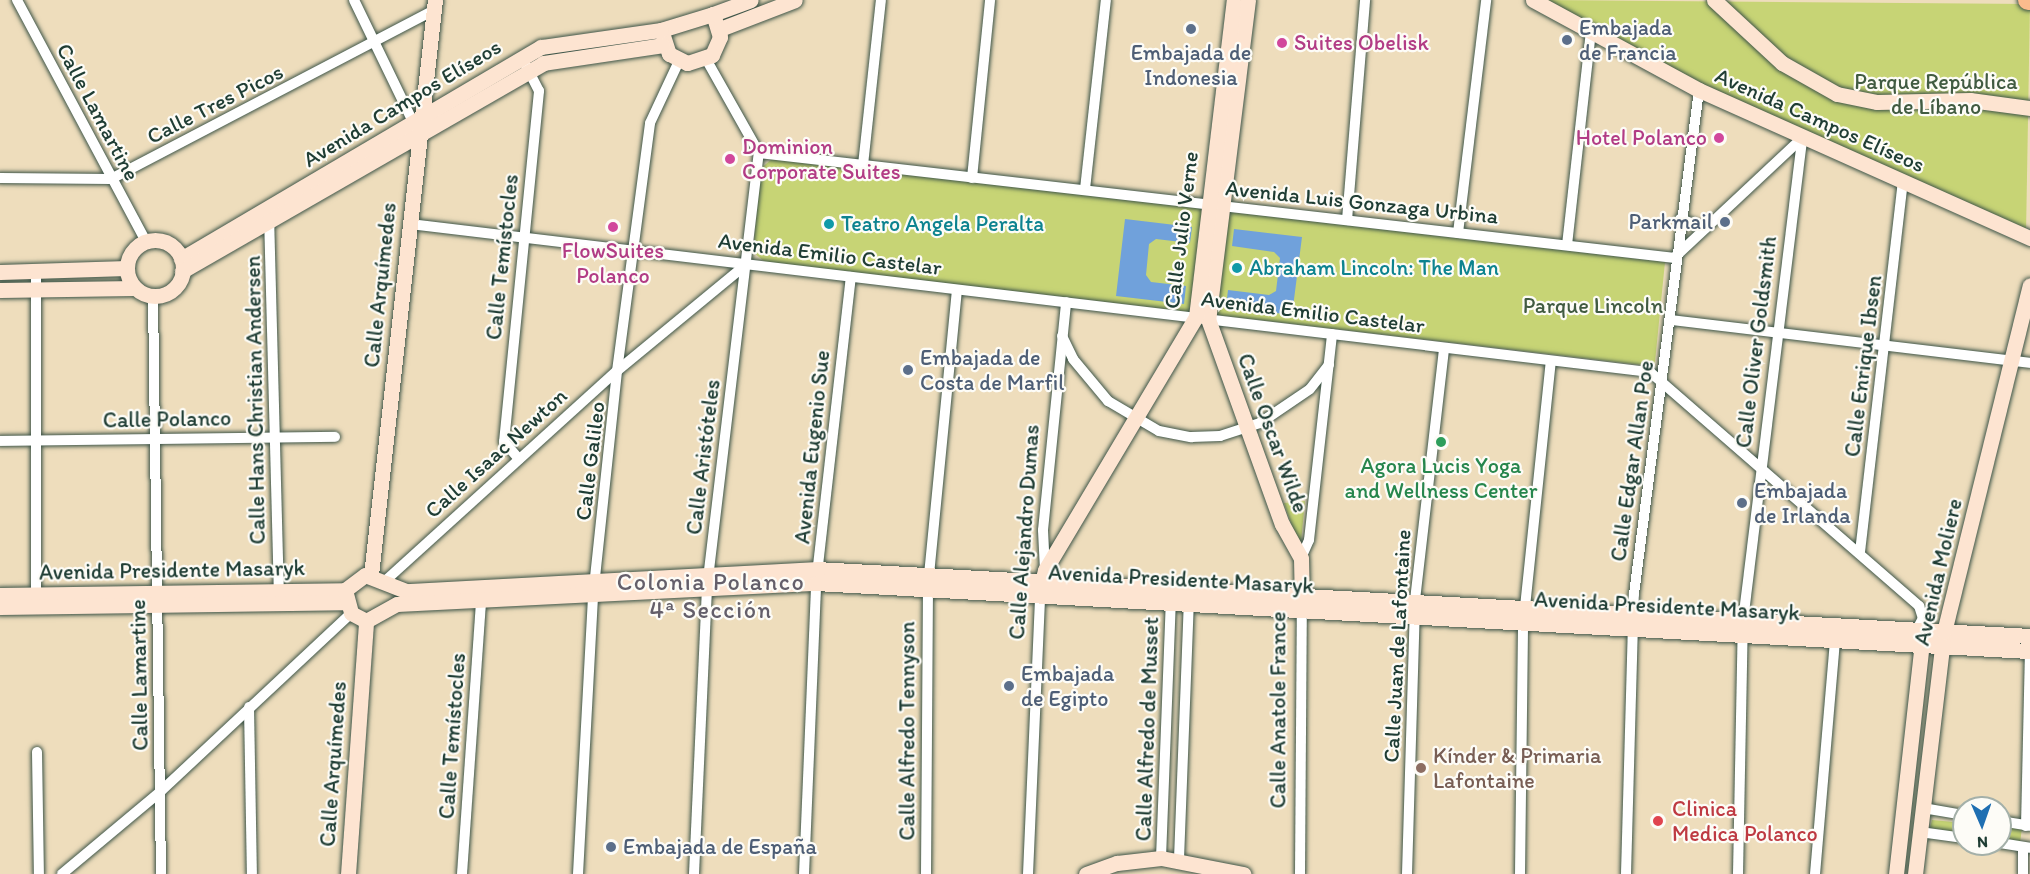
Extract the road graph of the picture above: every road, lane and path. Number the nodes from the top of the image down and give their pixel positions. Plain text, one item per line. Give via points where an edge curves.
1 (17, 0) edge
2 (354, 0) edge
3 (751, 0) edge
4 (795, 0) edge
5 (880, 0) edge
6 (990, 0) edge
7 (1106, 0) edge
8 (1234, 0) edge
9 (1248, 0) edge
10 (1365, 0) edge
11 (1486, 0) edge
12 (1533, 0) edge
13 (1714, 0) edge
14 (434, 5) edge
15 (713, 14) junction
16 (720, 29) junction
17 (1591, 31) junction
18 (662, 38) junction
19 (375, 43) junction
20 (706, 59) junction
21 (679, 61) junction
22 (525, 65) junction
23 (1699, 90) junction
24 (2030, 108) edge
25 (418, 125) junction
26 (1802, 138) junction
27 (759, 153) junction
28 (863, 165) junction
29 (1211, 170) junction
30 (1228, 171) junction
31 (0, 178) edge
32 (972, 178) junction
33 (111, 179) junction
34 (1903, 183) junction
35 (1085, 189) junction
36 (1207, 204) junction
37 (1224, 206) junction
38 (269, 214) junction
39 (1680, 219) junction
40 (1347, 220) junction
41 (410, 224) junction
42 (1705, 228) junction
43 (1458, 233) junction
44 (523, 236) junction
45 (2030, 238) edge
46 (146, 242) junction
47 (1567, 245) junction
48 (633, 249) junction
49 (1675, 258) junction
50 (747, 264) junction
51 (182, 265) junction
52 (127, 268) junction
53 (36, 269) junction
54 (0, 272) edge
55 (851, 277) junction
56 (2030, 285) edge
57 (36, 288) junction
58 (135, 288) junction
59 (0, 290) edge
60 (957, 290) junction
61 (153, 296) junction
62 (1066, 302) junction
63 (1202, 318) junction
64 (1671, 320) junction
65 (1776, 333) junction
66 (1332, 334) junction
67 (1062, 336) junction
68 (1885, 346) junction
69 (1444, 349) junction
70 (1551, 361) junction
71 (2013, 362) junction
72 (2030, 363) edge
73 (1329, 365) junction
74 (617, 370) junction
75 (1662, 378) junction
76 (1135, 420) junction
77 (1248, 427) junction
78 (275, 436) junction
79 (335, 437) dead end
80 (155, 439) junction
81 (35, 440) junction
82 (0, 441) edge
83 (519, 459) junction
84 (1761, 463) junction
85 (1860, 552) junction
86 (1301, 558) junction
87 (817, 576) junction
88 (378, 578) junction
89 (708, 580) junction
90 (928, 582) junction
91 (1042, 582) junction
92 (594, 589) junction
93 (279, 591) junction
94 (36, 594) junction
95 (0, 595) edge
96 (157, 599) junction
97 (481, 600) junction
98 (1172, 601) junction
99 (1301, 601) junction
100 (347, 602) junction
101 (1189, 603) junction
102 (0, 607) edge
103 (1414, 607) junction
104 (1524, 614) junction
105 (1632, 620) junction
106 (366, 621) junction
107 (1742, 627) junction
108 (1919, 638) junction
109 (1835, 639) junction
110 (1943, 639) junction
111 (2030, 646) edge
112 (249, 707) junction
113 (37, 752) dead end
114 (160, 792) junction
115 (1923, 808) junction
116 (1952, 813) edge
117 (2012, 823) edge
118 (2028, 826) edge
119 (1920, 832) junction
120 (1952, 836) edge
121 (2026, 847) edge
122 (1161, 858) junction
123 (1179, 859) junction
124 (39, 874) edge
125 (62, 874) edge
126 (161, 874) edge
127 (252, 874) edge
128 (348, 874) edge
129 (462, 874) edge
130 (578, 874) edge
131 (694, 874) edge
132 (804, 874) edge
133 (926, 874) edge
134 (1029, 874) edge
135 (1086, 874) edge
136 (1243, 874) edge
137 (1300, 874) edge
138 (1407, 874) edge
139 (1520, 874) edge
140 (1626, 874) edge
141 (1738, 874) edge
142 (1815, 874) edge
143 (1896, 874) edge
144 (1915, 874) edge
145 (2023, 874) edge

1 - 33 street, Calle Lamartine
2 - 19 street
3 - 15 street
4 - 16 street
5 - 28 street
6 - 32 street
7 - 35 street
8 - 29 street, Calle Julio Verne
9 - 30 street, Calle Julio Verne
10 - 40 street
11 - 43 street
12 - 17 street, Avenida Campos Elíseos
13 - 24 street via 1782,63 1837,94 1877,102 1970,100
14 - 19 street, Calle Tres Picos
14 - 25 street, Calle Arquímedes
15 - 16 street
15 - 18 street, Avenida Campos Elíseos
16 - 20 street via 719,43
17 - 23 street, Avenida Campos Elíseos
17 - 47 street
18 - 21 street
18 - 22 street, Avenida Campos Elíseos
19 - 25 street
19 - 33 street, Calle Tres Picos
20 - 21 street
20 - 27 street
21 - 48 street, Calle Galileo via 650,123
22 - 25 street, Avenida Campos Elíseos
22 - 44 street, Calle Temístocles via 539,91
23 - 26 street, Avenida Campos Elíseos
23 - 39 street, Calle Edgar Allan Poe
25 - 38 street, Avenida Campos Elíseos
25 - 41 street, Calle Arquímedes
26 - 34 street, Avenida Campos Elíseos
26 - 42 street
26 - 65 street, Calle Oliver Goldsmith
27 - 28 street, Avenida Luis Gonzaga Urbina
27 - 50 street, Calle Aristóteles
28 - 32 street, Avenida Luis Gonzaga Urbina
29 - 30 street via 1220,177
29 - 36 street, Calle Julio Verne
30 - 37 street, Calle Julio Verne
31 - 33 street, Calle Tres Picos
32 - 35 street, Avenida Luis Gonzaga Urbina
33 - 46 street, Calle Lamartine
34 - 45 street, Avenida Campos Elíseos
34 - 68 street, Calle Enrique Ibsen
35 - 36 street, Avenida Luis Gonzaga Urbina
36 - 37 street, Avenida Luis Gonzaga Urbina
36 - 63 street, Calle Julio Verne
37 - 40 street, Avenida Luis Gonzaga Urbina
37 - 63 street, Calle Julio Verne
38 - 51 street, Avenida Campos Elíseos
38 - 78 street, Calle Hans Christian Andersen
39 - 42 street
39 - 49 street, Calle Edgar Allan Poe
40 - 43 street, Avenida Luis Gonzaga Urbina
41 - 44 street, Avenida Emilio Castelar
41 - 88 street, Calle Arquímedes
42 - 49 street
43 - 47 street, Avenida Luis Gonzaga Urbina
44 - 48 street, Avenida Emilio Castelar
44 - 83 street, Calle Temístocles via 504,442
46 - 51 street via 167,243
46 - 52 street via 129,257
47 - 49 street, Avenida Luis Gonzaga Urbina
48 - 50 street, Avenida Emilio Castelar
48 - 74 street, Calle Galileo
49 - 64 street, Calle Edgar Allan Poe
50 - 55 street, Avenida Emilio Castelar
50 - 74 street, Calle Isaac Newton
50 - 89 street, Calle Aristóteles
51 - 61 street via 169,292
52 - 53 street
52 - 58 street
53 - 54 street
53 - 57 street
55 - 60 street, Avenida Emilio Castelar
55 - 87 street, Avenida Eugenio Sue
56 - 71 street, Avenida Moliere
57 - 58 street
57 - 59 street
57 - 81 street
58 - 61 street
60 - 62 street, Avenida Emilio Castelar
60 - 90 street, Calle Alfredo Tennyson
61 - 80 street, Calle Lamartine
62 - 63 street, Avenida Emilio Castelar
62 - 67 street, Calle Alejandro Dumas
63 - 66 street, Avenida Emilio Castelar
63 - 76 street, Calle Julio Verne
63 - 77 street, Calle Oscar Wilde
64 - 65 street
64 - 75 street, Calle Edgar Allan Poe
65 - 68 street
65 - 84 street, Calle Oliver Goldsmith
66 - 69 street, Avenida Emilio Castelar
66 - 73 street, Calle Anatole France
67 - 76 street via 1088,380
67 - 91 street, Calle Alejandro Dumas
68 - 71 street
68 - 85 street, Calle Enrique Ibsen
69 - 70 street, Avenida Emilio Castelar
69 - 103 street, Calle Juan de Lafontaine
70 - 75 street, Avenida Emilio Castelar
70 - 104 street
71 - 72 street
71 - 110 street, Avenida Moliere
73 - 77 street via 1287,407
73 - 86 street, Calle Anatole France via 1310,540
74 - 83 street, Calle Isaac Newton
74 - 92 street, Calle Galileo
75 - 84 street
75 - 105 street, Calle Edgar Allan Poe
76 - 77 street via 1191,437
76 - 91 street, Calle Julio Verne
77 - 86 street, Calle Oscar Wilde via 1292,548
78 - 79 street, Calle Polanco
78 - 80 street, Calle Polanco
78 - 93 street, Calle Hans Christian Andersen
80 - 81 street, Calle Polanco
80 - 96 street, Calle Lamartine
81 - 82 street, Calle Polanco
81 - 94 street
83 - 88 street, Calle Isaac Newton
84 - 85 street
84 - 107 street, Calle Oliver Goldsmith
85 - 108 street via 1919,606 1923,618
86 - 99 street, Calle Anatole France
87 - 89 street, Avenida Presidente Masaryk
87 - 90 street, Avenida Presidente Masaryk
87 - 132 street, Avenida Eugenio Sue
88 - 92 street, Avenida Presidente Masaryk via 396,591
88 - 100 street via 355,578
89 - 92 street, Avenida Presidente Masaryk
89 - 131 street, Calle Aristóteles
90 - 91 street, Avenida Presidente Masaryk
90 - 133 street, Calle Alfredo Tennyson
91 - 98 street, Avenida Presidente Masaryk
91 - 99 street, Avenida Presidente Masaryk
91 - 134 street, Calle Alejandro Dumas
92 - 97 street, Avenida Presidente Masaryk
92 - 130 street, Calle Galileo
93 - 96 street, Avenida Presidente Masaryk
93 - 100 street, Avenida Presidente Masaryk
94 - 95 street, Avenida Presidente Masaryk
94 - 96 street, Avenida Presidente Masaryk
96 - 100 street, Avenida Presidente Masaryk
96 - 102 street, Avenida Presidente Masaryk
96 - 114 street, Calle Lamartine
97 - 106 street, Avenida Presidente Masaryk via 397,604
97 - 129 street, Calle Temístocles
98 - 101 street, Avenida Presidente Masaryk
98 - 122 street, Calle Alfredo de Musset
99 - 101 street, Avenida Presidente Masaryk
99 - 103 street, Avenida Presidente Masaryk
99 - 137 street, Calle Anatole France
100 - 106 street, Avenida Presidente Masaryk
100 - 112 street
101 - 123 street, Calle Alfredo de Musset
103 - 104 street, Avenida Presidente Masaryk
103 - 138 street, Calle Juan de Lafontaine
104 - 105 street, Avenida Presidente Masaryk
104 - 139 street
105 - 107 street, Avenida Presidente Masaryk
105 - 140 street, Calle Edgar Allan Poe
106 - 128 street, Calle Arquímedes
107 - 108 street, Avenida Presidente Masaryk
107 - 109 street, Avenida Presidente Masaryk
107 - 141 street, Calle Oliver Goldsmith
108 - 109 street, Avenida Presidente Masaryk
108 - 110 street, Avenida Presidente Masaryk
108 - 143 street, Avenida Moliere
109 - 142 street
110 - 111 street, Avenida Presidente Masaryk
110 - 115 street, Avenida Moliere
111 - 118 street
112 - 114 street
112 - 127 street
113 - 124 street
114 - 125 street
114 - 126 street, Calle Lamartine
115 - 116 street
115 - 119 street, Avenida Moliere
117 - 118 street
119 - 120 street
119 - 144 street, Avenida Moliere
121 - 145 street
122 - 123 street
122 - 135 street via 1118,863
123 - 136 street

